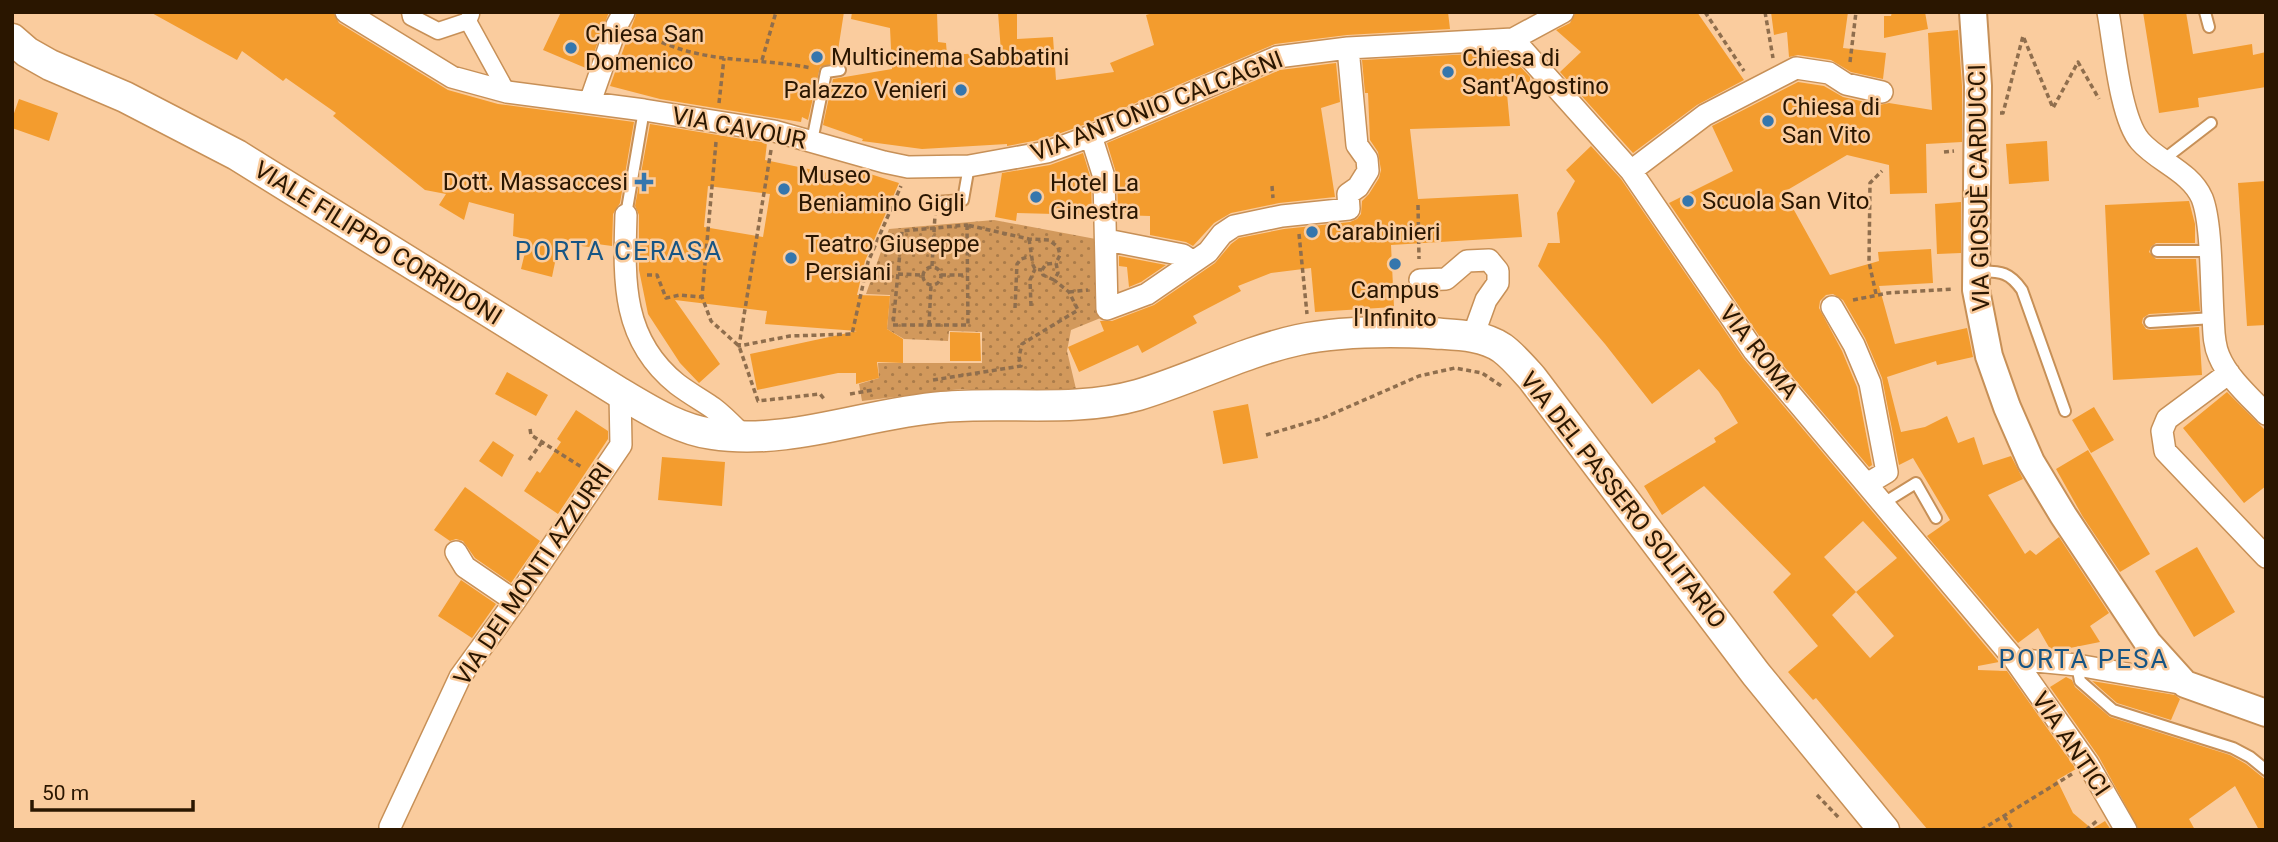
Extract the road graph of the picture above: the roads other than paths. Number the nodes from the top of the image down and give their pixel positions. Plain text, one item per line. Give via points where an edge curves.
1 (346, 12) edge
2 (410, 12) edge
3 (1563, 12) edge
4 (1973, 12) edge
5 (2108, 12) edge
6 (2205, 12) edge
7 (470, 17) edge
8 (621, 18) edge
9 (2209, 27) dead end
10 (12, 39) edge
11 (1513, 39) junction
12 (1348, 48) junction
13 (840, 70) dead end
14 (507, 92) junction
15 (1882, 92) dead end
16 (590, 102) junction
17 (644, 110) junction
18 (2211, 122) dead end
19 (1091, 136) junction
20 (811, 141) junction
21 (2163, 160) junction
22 (969, 166) junction
23 (1631, 171) junction
24 (936, 202) road end
25 (626, 215) joint
26 (1107, 240) junction
27 (2157, 251) dead end
28 (2209, 251) junction
29 (1193, 262) junction
30 (1420, 280) road end
31 (1976, 281) junction
32 (1832, 307) dead end
33 (2213, 318) junction
34 (2150, 322) dead end
35 (1473, 336) junction
36 (2229, 373) junction
37 (620, 393) junction
38 (2065, 411) dead end
39 (2266, 414) edge
40 (745, 438) junction
41 (1867, 484) junction
42 (1882, 504) junction
43 (1936, 518) dead end
44 (456, 552) dead end
45 (2266, 557) edge
46 (515, 601) junction
47 (2014, 659) junction
48 (2077, 665) junction
49 (2185, 684) junction
50 (2266, 713) edge
51 (2266, 770) edge
52 (390, 827) dead end
53 (1884, 830) edge
54 (2126, 830) edge

1 - 14 street, VIA CAVOUR via 452,77
2 - 7 street via 411,17 438,31
3 - 11 street
4 - 31 street, VIA GIOSUÈ CARDUCCI
5 - 21 street via 2124,105 2139,139
6 - 9 lane
7 - 14 street
8 - 16 street
10 - 37 main road, VIALE FILIPPO CORRIDONI via 50,65 125,97 237,155
11 - 12 street, VIA ANTONIO CALCAGNI
11 - 23 street, VIA ROMA
12 - 19 street, VIA ANTONIO CALCAGNI via 1277,57
12 - 29 street via 1357,145 1367,159 1368,170 1359,187 1348,194 1349,209 1234,226
13 - 20 lane via 826,72
14 - 16 street, VIA CAVOUR
15 - 23 street via 1846,84 1829,73 1796,68 1705,115
16 - 17 street, VIA CAVOUR
17 - 20 street, VIA CAVOUR
17 - 25 lane
18 - 21 lane
19 - 22 street, VIA ANTONIO CALCAGNI via 1047,152
19 - 26 street via 1104,177
20 - 22 street, VIA CAVOUR via 908,167
21 - 28 street via 2194,185 2202,199
22 - 24 lane via 963,200
23 - 41 street, VIA ROMA via 1754,351
25 - 40 street via 625,290 649,356
26 - 29 street via 1183,255
26 - 29 street via 1107,309 1147,294
27 - 28 lane
28 - 33 street
30 - 35 street via 1446,279 1467,261 1489,260 1498,271 1498,284 1486,300
31 - 38 lane via 2004,272 2022,290
31 - 49 street, VIA GIOSUÈ CARDUCCI via 1989,356 2031,461 2148,643
32 - 41 street via 1870,383 1887,472
33 - 34 lane
33 - 36 street via 2219,357
35 - 40 main road, VIA DEL PASSERO SOLITARIO via 1347,333 1298,341 1136,395 1069,405 940,407
35 - 53 main road, VIA DEL PASSERO SOLITARIO via 1501,348 1532,378 1756,674
36 - 39 street
36 - 45 street via 2167,419 2162,431 2165,451
37 - 40 main road, VIALE FILIPPO CORRIDONI via 678,426
37 - 46 street, VIA DEI MONTI AZZURRI via 621,445
41 - 42 street, VIA ROMA
42 - 43 lane via 1916,483
42 - 47 street, VIA ROMA
44 - 46 street via 465,567
46 - 52 street, VIA DEI MONTI AZZURRI via 460,677
47 - 48 street
47 - 54 street, VIA ANTICI via 2088,764
48 - 49 street
48 - 51 lane via 2080,681 2113,710 2233,748
49 - 50 street

